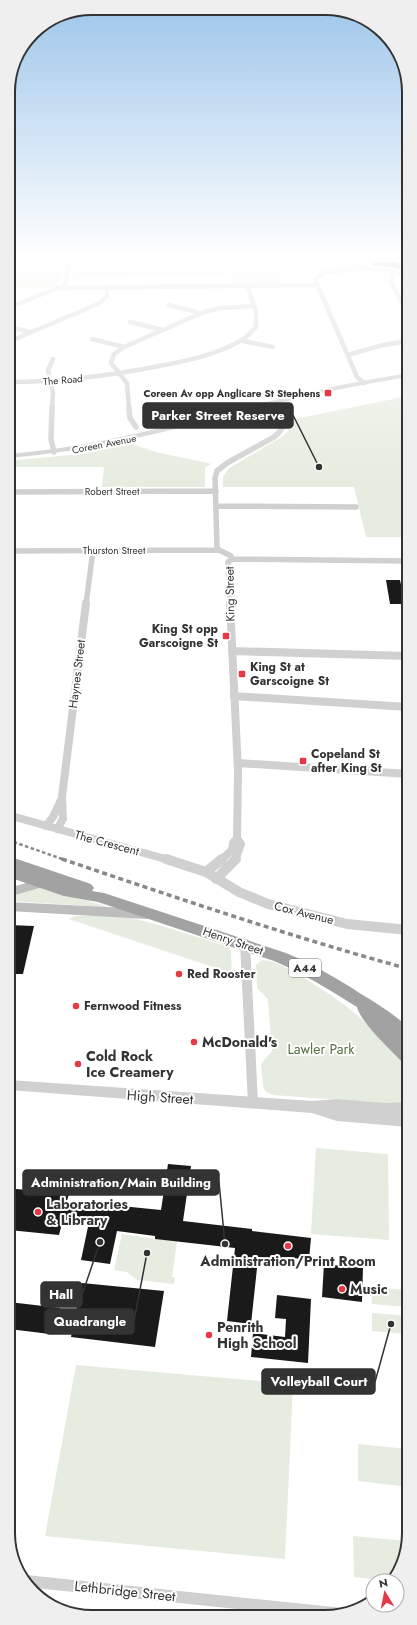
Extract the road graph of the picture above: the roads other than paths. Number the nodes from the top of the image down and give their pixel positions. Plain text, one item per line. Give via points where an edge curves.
1 (29, 333) edge
2 (157, 333) edge
3 (253, 333) edge
4 (338, 333) edge
5 (15, 339) edge
6 (92, 339) dead end
7 (242, 341) junction
8 (402, 342) edge
9 (273, 347) dead end
10 (124, 348) junction
11 (348, 355) junction
12 (53, 359) dead end
13 (119, 374) junction
14 (402, 376) edge
15 (51, 381) junction
16 (15, 382) edge
17 (364, 383) junction
18 (266, 404) junction
19 (136, 427) dead end
20 (54, 452) junction
21 (15, 455) edge
22 (216, 491) junction
23 (15, 492) edge
24 (216, 506) junction
25 (356, 508) dead end
26 (93, 550) junction
27 (219, 550) junction
28 (15, 551) edge
29 (232, 560) junction
30 (402, 561) edge
31 (232, 650) junction
32 (402, 656) edge
33 (234, 696) junction
34 (402, 707) edge
35 (238, 763) junction
36 (402, 774) edge
37 (62, 797) junction
38 (15, 817) edge
39 (46, 826) junction
40 (57, 829) junction
41 (237, 838) junction
42 (15, 863) edge
43 (206, 872) junction
44 (15, 874) edge
45 (216, 879) junction
46 (38, 883) junction
47 (72, 883) junction
48 (15, 891) edge
49 (99, 897) junction
50 (15, 906) edge
51 (152, 914) junction
52 (402, 929) edge
53 (245, 944) junction
54 (360, 1002) junction
55 (402, 1032) edge
56 (402, 1051) edge
57 (15, 1085) edge
58 (253, 1103) junction
59 (312, 1107) junction
60 (402, 1108) edge
61 (402, 1120) edge
62 (32, 1582) edge
63 (305, 1610) edge

1 - 5 street
2 - 10 street
3 - 7 street, The Road
4 - 11 street
6 - 10 street
7 - 9 street
7 - 13 street, The Road via 210,355
8 - 11 street
10 - 13 street via 114,354 111,360 112,366
11 - 17 street via 357,377
12 - 15 street via 48,370
13 - 15 street, The Road
13 - 19 street via 128,385 130,418
14 - 17 street, Coreen Avenue
15 - 16 street, The Road
15 - 20 street via 51,442
17 - 18 street, Coreen Avenue
18 - 20 street, Coreen Avenue via 120,442
18 - 22 street, King Street via 283,419 281,430 220,468 215,476
20 - 21 street, Coreen Avenue
22 - 23 street, Robert Street
22 - 24 street, King Street
24 - 25 street
24 - 27 street, King Street
26 - 27 street, Thurston Street
26 - 28 street, Thurston Street
26 - 37 street, Haynes Street
27 - 29 street, King Street via 229,554
29 - 30 street
29 - 31 street, King Street via 228,562
31 - 32 street
31 - 33 street, King Street
33 - 34 street
33 - 35 street, King Street
35 - 36 street
35 - 41 street, King Street
37 - 39 street, Haynes Street
37 - 40 street, Haynes Street via 63,819
38 - 39 street, The Crescent
39 - 40 street, The Crescent
40 - 43 street, The Crescent via 172,860
41 - 43 street via 232,850
41 - 45 street, King Street via 241,844 240,853
42 - 47 highway, A44
43 - 45 street, Cox Avenue
44 - 46 highway, A44
45 - 52 street, Cox Avenue via 254,899 288,909 347,924
46 - 47 main road
46 - 48 main road
46 - 49 highway, Henry Street / A44 via 79,896
47 - 49 highway, Henry Street / A44 via 87,888
49 - 51 highway, Henry Street / A44
50 - 51 main road
51 - 53 highway, Henry Street / A44
53 - 54 highway, Henry Street / A44 via 301,966
53 - 58 street
54 - 55 highway, Henry Street / A44 via 390,1020
54 - 56 highway, Henry Street / A44
57 - 58 street, High Street
58 - 59 street, High Street
59 - 60 street via 338,1105
59 - 61 street via 338,1115
62 - 63 street, Lethbridge Street

